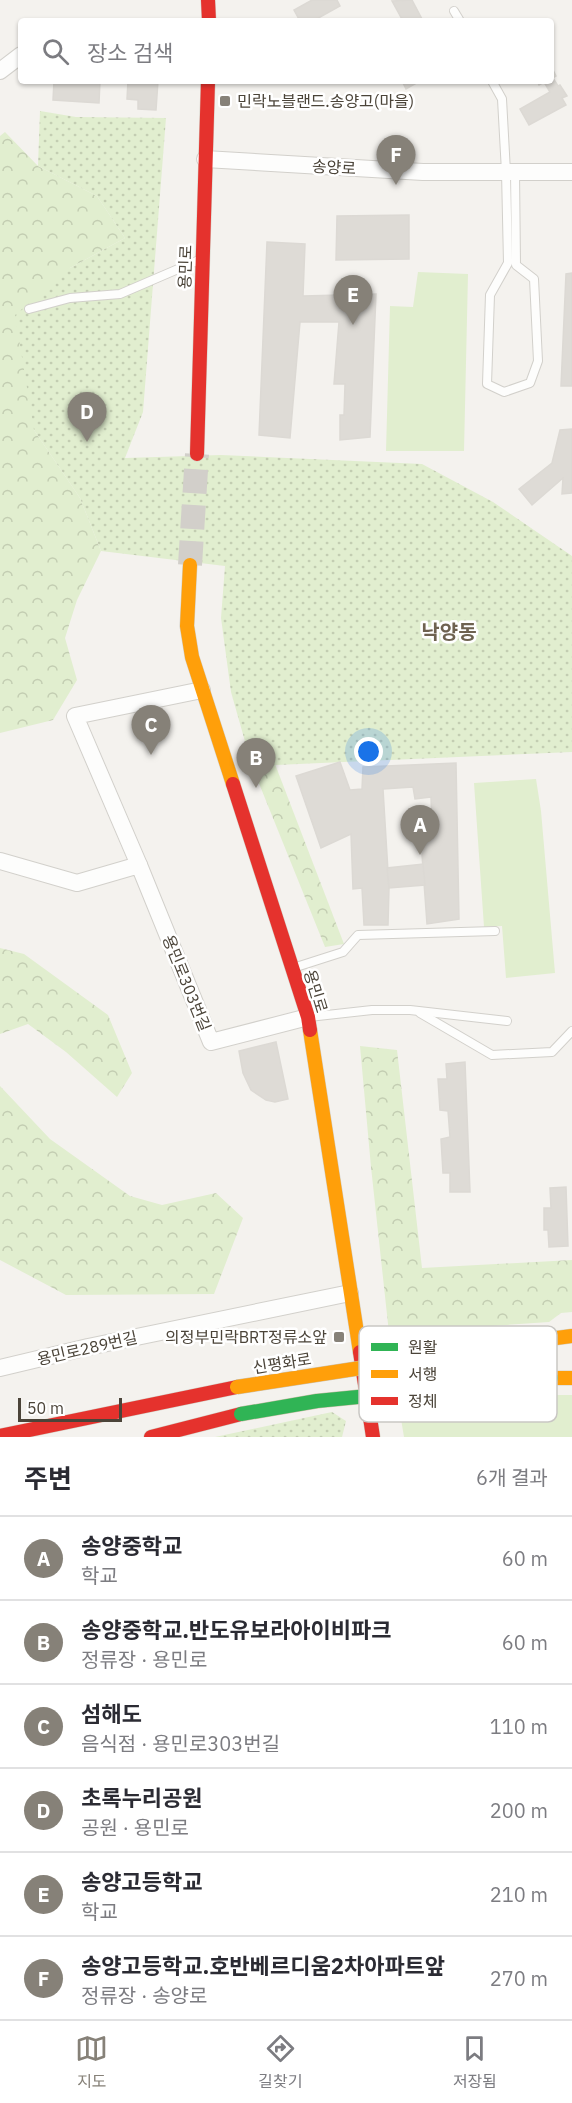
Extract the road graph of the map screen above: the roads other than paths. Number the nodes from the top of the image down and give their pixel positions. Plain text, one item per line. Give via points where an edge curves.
1 (208, 0) edge
2 (454, 11) dead end
3 (209, 18) edge
4 (458, 18) edge
5 (18, 57) edge
6 (0, 71) edge
7 (208, 84) edge
8 (494, 84) edge
9 (205, 159) junction
10 (572, 171) edge
11 (511, 172) junction
12 (202, 259) junction
13 (29, 309) dead end
14 (197, 454) tunnel mouth
15 (190, 565) tunnel mouth
16 (202, 690) junction
17 (0, 861) edge
18 (139, 865) junction
19 (495, 931) dead end
20 (292, 968) junction
21 (417, 1011) junction
22 (308, 1017) junction
23 (507, 1021) dead end
24 (572, 1031) edge
25 (350, 1293) junction
26 (572, 1336) edge
27 (557, 1340) edge
28 (557, 1345) edge
29 (359, 1349) edge
30 (572, 1349) edge
31 (0, 1368) edge
32 (359, 1368) edge
33 (359, 1397) edge
34 (371, 1422) edge
35 (0, 1436) edge
36 (151, 1437) edge
37 (373, 1437) edge

1 - 3 main road
2 - 4 lane
5 - 6 street
7 - 9 main road, 용민로
8 - 11 lane via 502,99
9 - 11 street, 송양로 via 423,172
9 - 12 main road, 용민로
10 - 11 street, 송양로
11 - 11 lane via 508,263 490,296 487,368 487,384 504,392 530,383 538,361 534,279 516,265
12 - 13 lane via 120,294 70,298
12 - 14 main road, 용민로
15 - 16 main road, 용민로 via 187,626
16 - 18 street, 용민로303번길 via 75,716
16 - 20 main road, 용민로
17 - 18 street via 77,883
18 - 22 street, 용민로303번길 via 211,1042
19 - 20 lane via 358,935 343,952
20 - 22 main road, 용민로
21 - 22 lane via 372,1010
21 - 23 lane
21 - 24 lane via 492,1055 552,1052
22 - 25 main road, 용민로
25 - 29 main road, 용민로
25 - 31 street, 용민로289번길
26 - 27 main road
28 - 30 main road, 신평화로
32 - 35 main road, 신평화로, bridge via 237,1387
33 - 36 main road, bridge via 242,1414
34 - 37 main road, 용민로

